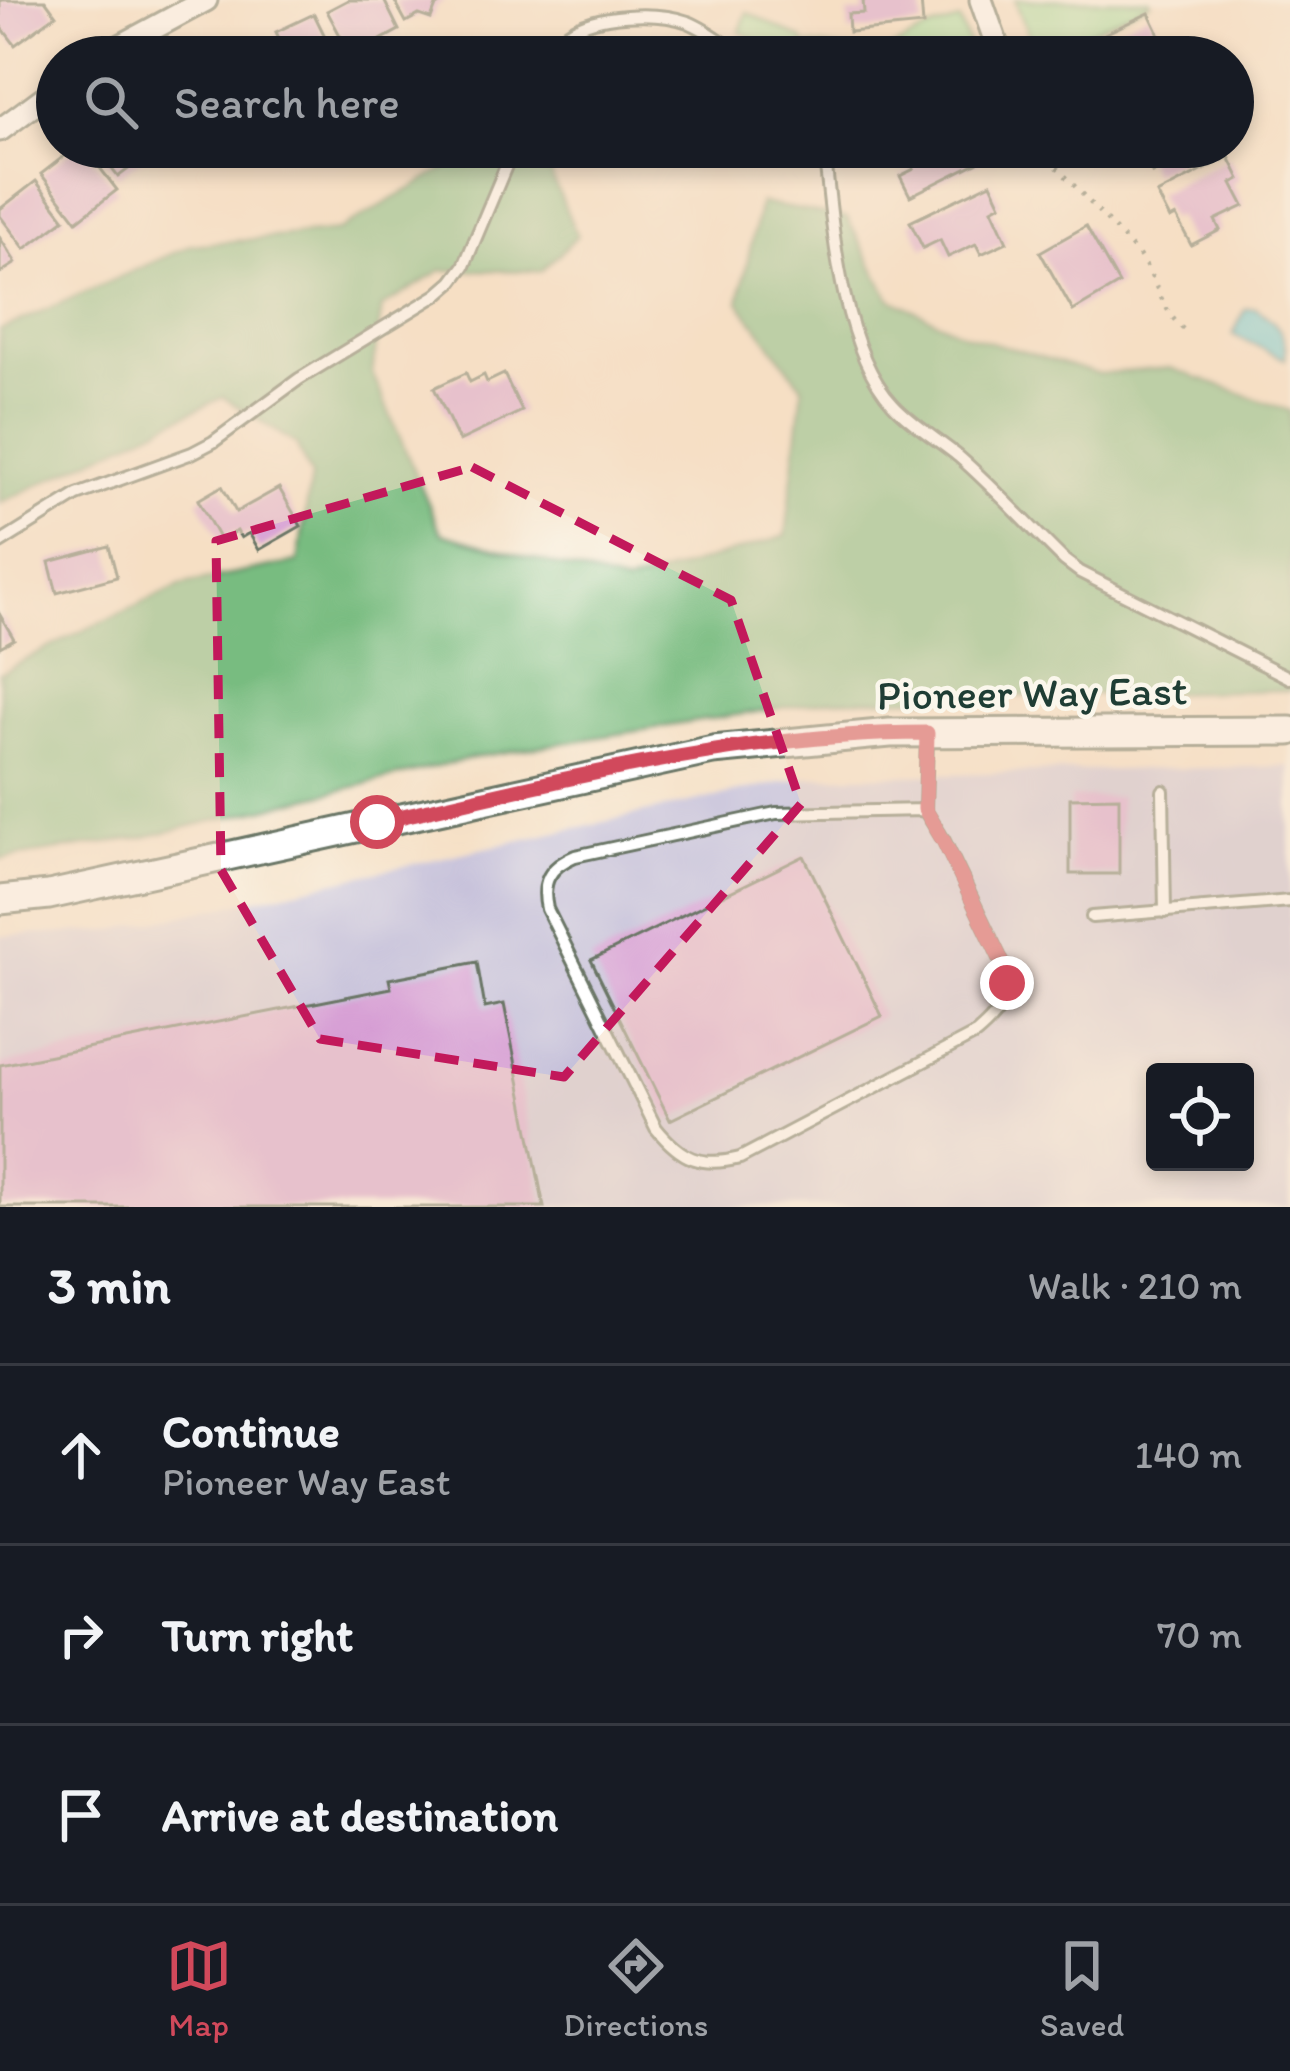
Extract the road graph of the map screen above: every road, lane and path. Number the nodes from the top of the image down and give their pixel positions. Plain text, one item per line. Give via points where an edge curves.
1 (206, 0) edge
2 (981, 0) edge
3 (171, 8) edge
4 (130, 36) edge
5 (566, 36) edge
6 (713, 36) edge
7 (994, 36) edge
8 (36, 103) edge
9 (0, 130) edge
10 (505, 168) edge
11 (826, 168) edge
12 (1058, 168) edge
13 (1189, 334) dead end
14 (0, 544) edge
15 (1290, 678) edge
16 (1290, 731) edge
17 (927, 733) junction
18 (1163, 791) dead end
19 (925, 809) junction
20 (0, 900) edge
21 (1290, 901) edge
22 (1166, 912) junction
23 (1092, 917) dead end

1 - 3 street
2 - 7 street
3 - 4 street
5 - 6 lane via 637,14 685,21
8 - 9 street
10 - 14 lane via 464,266 436,295 213,442 77,495
11 - 15 lane via 848,316 893,405 1080,572
12 - 13 path via 1138,254 1167,313
16 - 17 street, Pioneer Way East
17 - 19 lane
17 - 20 street, Pioneer Way East via 713,750
18 - 22 lane
19 - 19 lane via 776,813 575,856 551,870 547,909 671,1147 716,1165 740,1159 993,1020 1005,1001 1002,962
21 - 22 lane
22 - 23 lane

